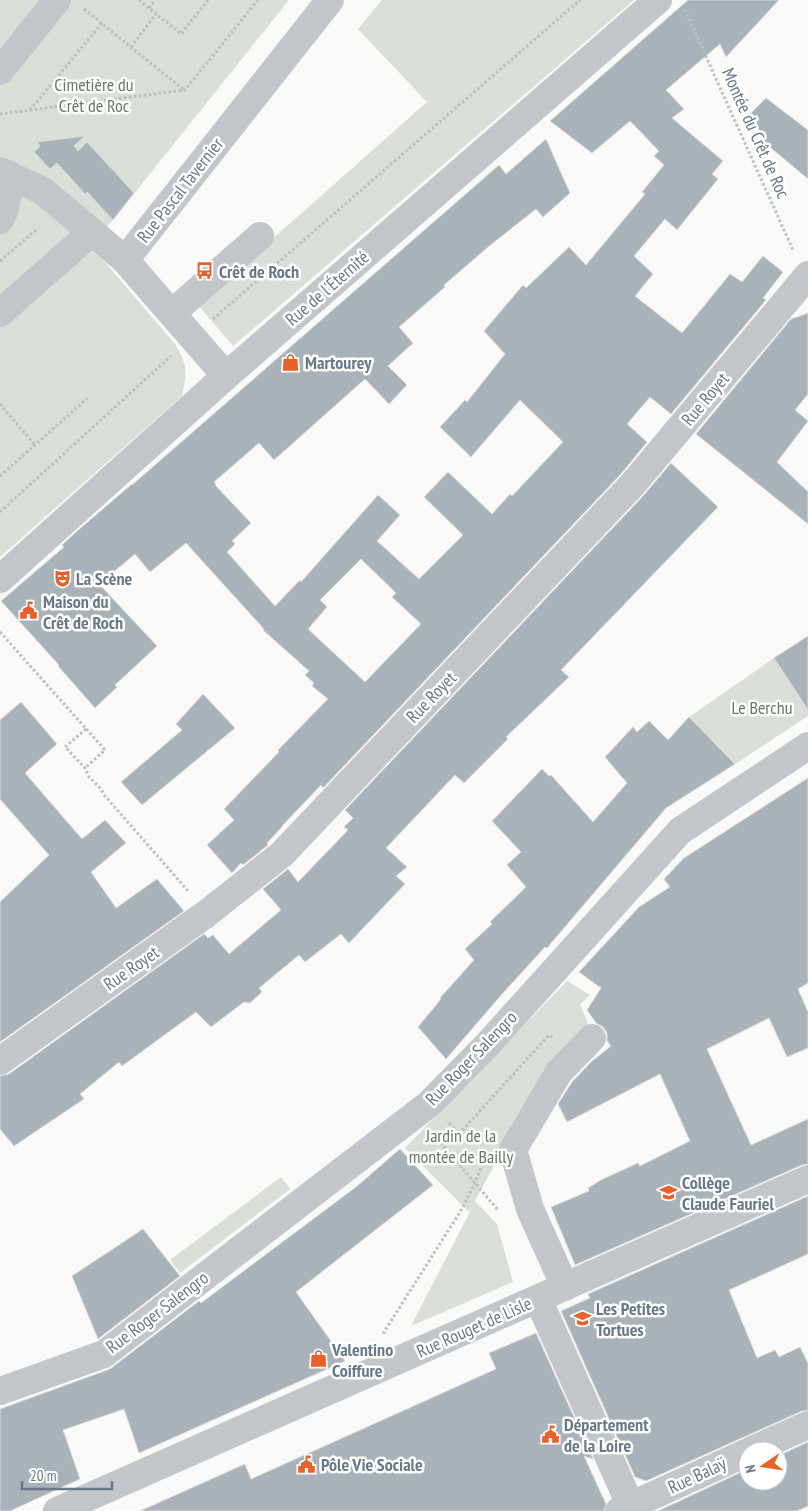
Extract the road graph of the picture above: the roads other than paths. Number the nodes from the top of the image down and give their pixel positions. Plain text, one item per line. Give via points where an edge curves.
1 (330, 0) edge
2 (658, 0) edge
3 (68, 3) edge
4 (0, 71) edge
5 (4, 173) edge
6 (0, 220) edge
7 (92, 232) junction
8 (260, 236) dead end
9 (125, 260) junction
10 (807, 276) edge
11 (0, 313) edge
12 (172, 314) junction
13 (226, 376) junction
14 (0, 579) edge
15 (808, 746) edge
16 (592, 1038) dead end
17 (0, 1061) edge
18 (808, 1179) edge
19 (565, 1287) junction
20 (538, 1299) junction
21 (0, 1391) edge
22 (808, 1425) edge
23 (772, 1441) edge
24 (738, 1456) edge
25 (627, 1509) edge
26 (57, 1511) edge

1 - 9 street, Rue Pascal Tavernier
2 - 13 street, Rue de l'Éternité
3 - 4 street
5 - 6 street via 8,190
5 - 7 street via 43,191
7 - 9 street
7 - 11 street
8 - 12 street
9 - 12 street, Rue Pascal Tavernier
10 - 17 street, Rue Royet via 633,484 282,854 206,914
12 - 13 street, Rue Pascal Tavernier
13 - 14 street, Rue de l'Éternité
15 - 21 street, Rue Roger Salengro via 680,831 488,1044 423,1109 104,1354
16 - 19 street via 559,1072 513,1150 530,1209
18 - 19 street, Rue Rouget de Lisle
19 - 20 street, Rue Rouget de Lisle
20 - 25 street
20 - 26 street, Rue Rouget de Lisle
22 - 23 street, Rue Balaÿ
24 - 25 street, Rue Balaÿ

